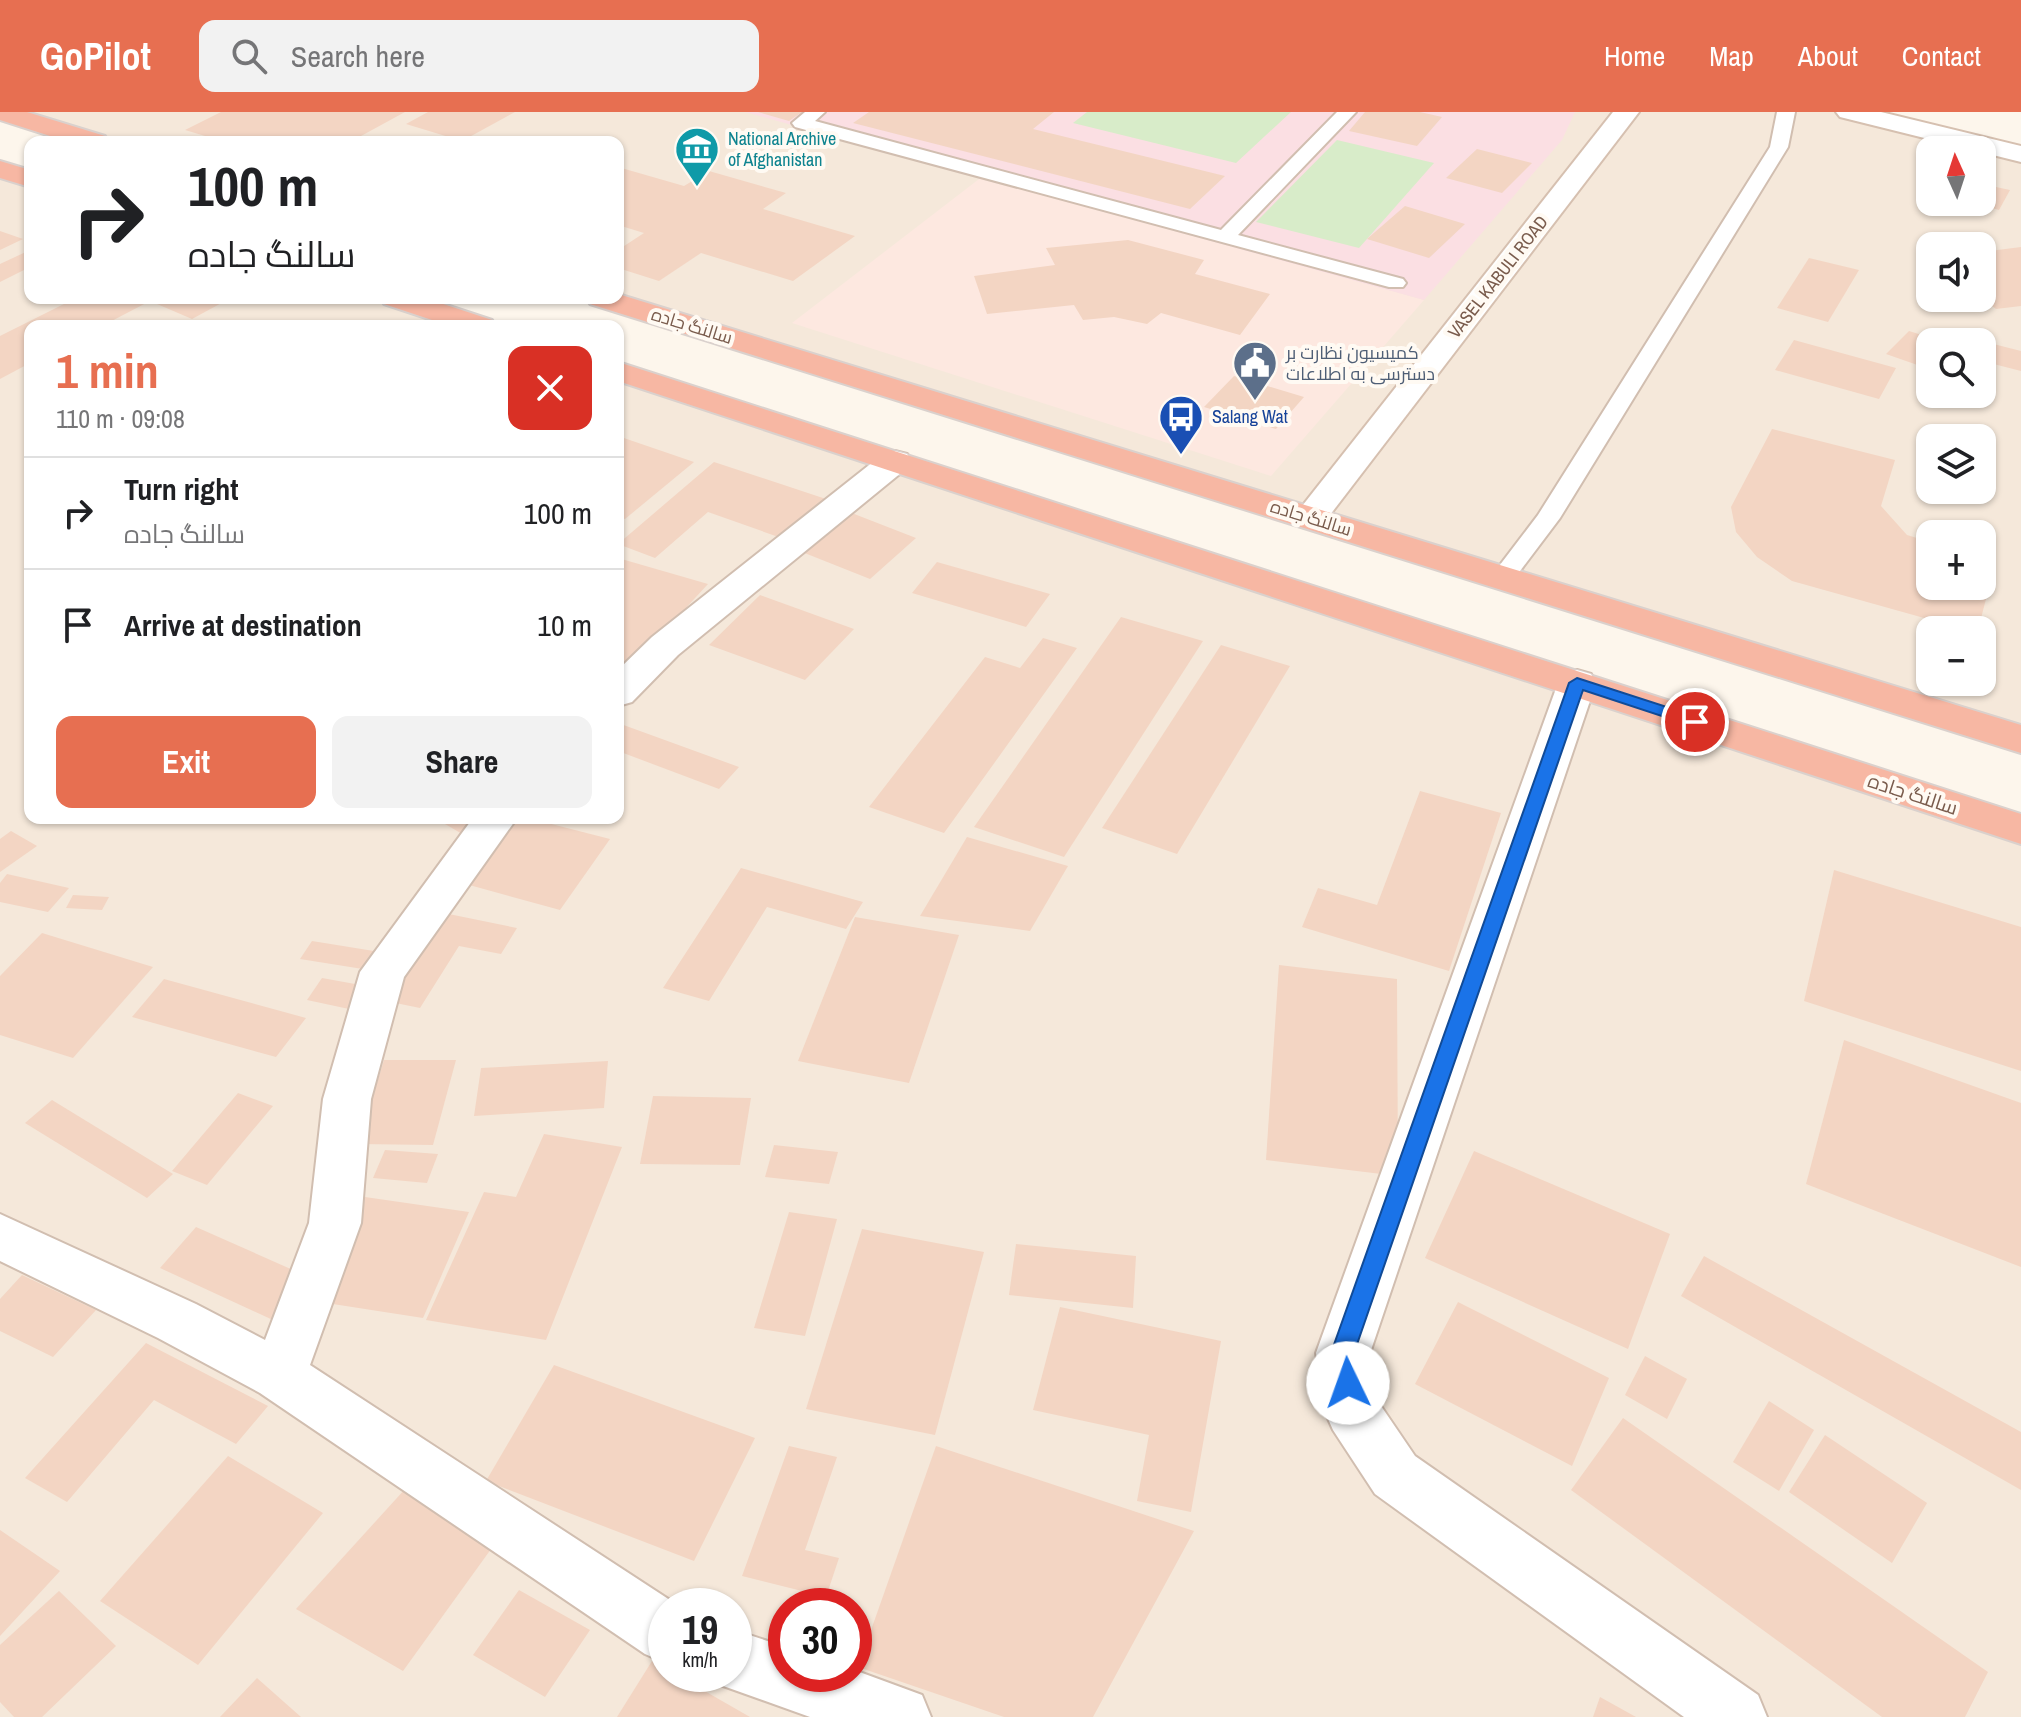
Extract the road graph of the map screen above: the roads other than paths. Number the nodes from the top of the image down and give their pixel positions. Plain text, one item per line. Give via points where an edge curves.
1 (0, 112) edge
2 (816, 112) edge
3 (1347, 112) edge
4 (1626, 112) edge
5 (1786, 112) edge
6 (1849, 112) edge
7 (1936, 112) edge
8 (2021, 132) edge
9 (77, 136) edge
10 (2021, 154) edge
11 (0, 169) edge
12 (24, 177) edge
13 (1227, 235) junction
14 (1396, 283) dead end
15 (413, 304) edge
16 (620, 304) edge
17 (463, 320) edge
18 (624, 373) edge
19 (895, 461) junction
20 (1311, 517) junction
21 (1502, 578) junction
22 (1577, 683) junction
23 (624, 687) edge
24 (2021, 739) edge
25 (492, 824) edge
26 (2021, 829) edge
27 (0, 1236) edge
28 (279, 1375) junction
29 (648, 1621) edge
30 (752, 1666) edge
31 (900, 1717) edge
32 (1736, 1717) edge

1 - 9 highway
2 - 13 lane via 801,123
3 - 13 lane
4 - 20 street, VASEL KABULI ROAD
5 - 21 lane via 1779,147 1548,518
6 - 10 street
7 - 8 street
11 - 12 highway
13 - 14 lane
15 - 17 highway
16 - 20 highway, سالنگ جاده
18 - 19 highway, سالنگ جاده
19 - 22 highway, سالنگ جاده
19 - 23 street via 665,646
20 - 21 highway, سالنگ جاده
21 - 24 highway, سالنگ جاده
22 - 26 highway, سالنگ جاده
22 - 32 street via 1343,1353 1353,1412 1395,1475
25 - 28 street via 383,972 347,1099 335,1223
27 - 28 street
28 - 29 street
30 - 31 street

